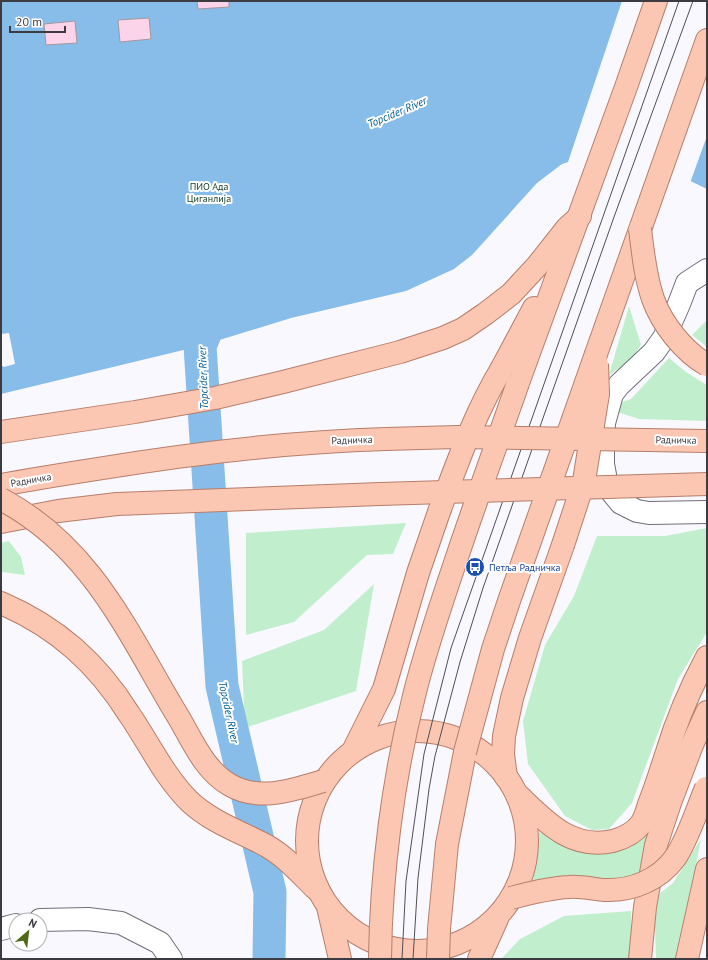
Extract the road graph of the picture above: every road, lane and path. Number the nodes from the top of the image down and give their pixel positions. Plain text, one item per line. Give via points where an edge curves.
1 (656, 1) edge
2 (707, 40) edge
3 (580, 216) junction
4 (640, 229) junction
5 (707, 270) edge
6 (555, 283) junction
7 (596, 354) junction
8 (707, 364) edge
9 (1, 432) edge
10 (707, 441) edge
11 (707, 484) edge
12 (1, 485) edge
13 (1, 499) edge
14 (707, 512) edge
15 (1, 522) edge
16 (1, 603) edge
17 (707, 657) edge
18 (707, 712) edge
19 (353, 751) junction
20 (323, 782) junction
21 (511, 785) junction
22 (706, 786) edge
23 (707, 869) edge
24 (323, 900) junction
25 (505, 906) junction
26 (48, 920) edge
27 (171, 959) edge
28 (340, 959) edge
29 (380, 959) edge
30 (438, 959) edge
31 (479, 959) edge
32 (640, 959) edge
33 (686, 959) edge

1 - 3 main road
2 - 4 main road
3 - 6 main road
3 - 9 main road via 511,294 463,329 443,338 377,358 215,398
4 - 7 main road
4 - 8 main road, bridge via 653,299 672,332 687,349
5 - 14 lane via 687,283 664,338 654,352 612,394 604,423 603,447 607,486 621,503 637,511 649,513
6 - 19 main road, bridge via 538,299 472,425 418,574 384,689
6 - 29 main road, bridge via 450,577 414,695 403,744 388,840
7 - 21 main road, bridge via 598,394 584,481 530,638 514,690 504,736 503,754
7 - 30 main road, bridge via 510,598 465,752 447,844
10 - 12 main road, Радничка, bridge via 457,437 322,441 171,457
11 - 15 main road, bridge via 183,501 98,506
13 - 20 main road, bridge via 46,529 67,547 94,578 116,610 207,764 221,779 230,786 260,794 276,794
16 - 24 main road via 59,635 92,664 126,708 172,781 190,801 229,828 276,851 294,866
17 - 21 main road via 690,692 645,815 628,836 595,843 569,837 546,822
18 - 32 main road via 689,752 656,845 645,907
19 - 20 main road via 336,765
19 - 21 main road, bridge via 387,734 425,731 444,734 462,740 479,750 494,762
20 - 24 main road via 308,817 306,844 310,869
21 - 25 main road via 525,820 527,847 523,873
22 - 25 main road, bridge via 675,858 652,879 618,890 567,887 532,893
23 - 33 main road
24 - 25 main road, bridge via 339,919 368,940 385,947 421,951 438,949 472,937 487,926
24 - 28 main road
25 - 31 main road
26 - 27 lane via 88,919 121,923 160,943

